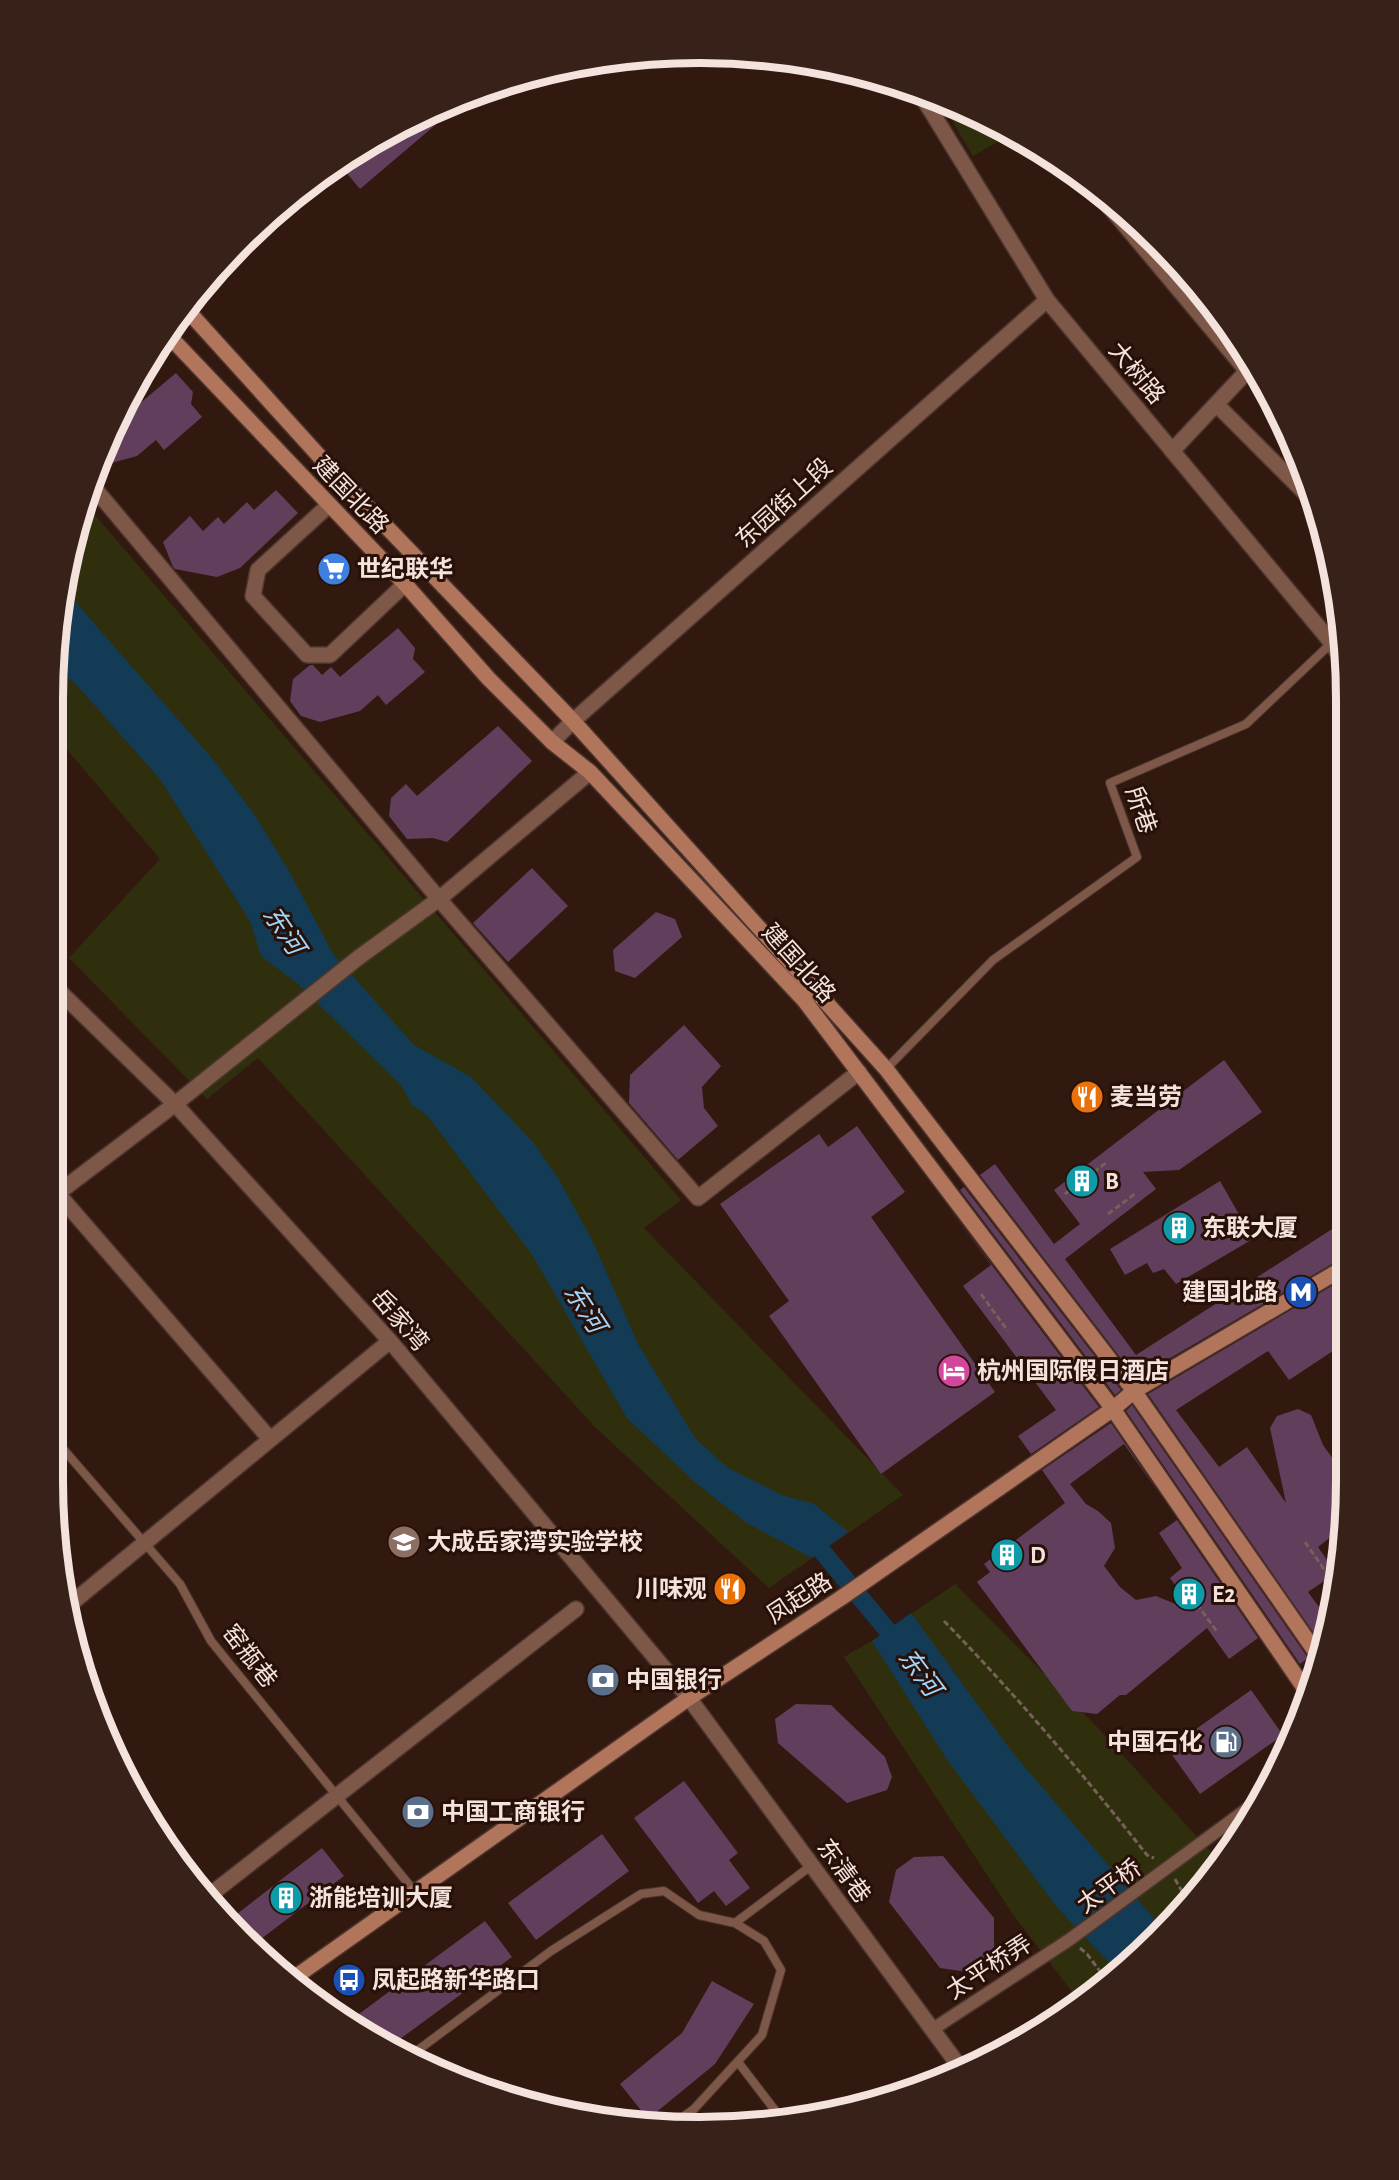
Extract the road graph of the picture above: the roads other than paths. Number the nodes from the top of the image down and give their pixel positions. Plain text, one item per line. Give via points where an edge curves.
1 (928, 105) edge
2 (1132, 233) edge
3 (1047, 300) junction
4 (192, 316) edge
5 (174, 341) edge
6 (1227, 344) edge
7 (1246, 373) edge
8 (1216, 404) junction
9 (1172, 451) junction
10 (1299, 487) edge
11 (98, 492) edge
12 (329, 505) junction
13 (405, 584) junction
14 (1333, 634) edge
15 (1333, 641) edge
16 (573, 721) junction
17 (552, 742) junction
18 (590, 772) junction
19 (439, 899) junction
20 (63, 995) edge
21 (886, 1069) junction
22 (859, 1072) junction
23 (175, 1104) junction
24 (63, 1189) edge
25 (63, 1199) edge
26 (1336, 1273) edge
27 (390, 1341) junction
28 (1134, 1391) junction
29 (1113, 1409) junction
30 (270, 1439) junction
31 (63, 1449) edge
32 (144, 1543) junction
33 (74, 1601) edge
34 (576, 1609) dead end
35 (1313, 1648) edge
36 (1302, 1685) edge
37 (689, 1698) junction
38 (337, 1796) junction
39 (1242, 1813) edge
40 (812, 1865) junction
41 (214, 1892) edge
42 (415, 1892) junction
43 (735, 1923) junction
44 (1069, 1940) joint
45 (299, 1974) edge
46 (933, 2029) junction
47 (417, 2051) edge
48 (738, 2062) junction
49 (957, 2062) edge
50 (777, 2113) edge
51 (683, 2117) edge

1 - 3 street, 大树路
2 - 6 street
3 - 9 street, 大树路
3 - 16 street, 东园街上段
4 - 16 main road, 建国北路 via 330,468
5 - 12 main road, 建国北路
7 - 8 street
8 - 9 street
8 - 10 street
9 - 14 street, 大树路
11 - 19 street
12 - 13 main road, 建国北路
12 - 13 street via 258,570 253,596 307,655 330,655
13 - 17 main road, 建国北路 via 488,678
15 - 21 lane, 所巷 via 1246,723 1110,783 1137,857 993,960
16 - 17 street, 东园街上段
16 - 21 main road, 建国北路
17 - 18 main road, 建国北路
18 - 19 street
18 - 22 main road, 建国北路 via 804,1000
19 - 22 street via 698,1198
19 - 23 street via 358,958
20 - 23 street, 岳家湾
21 - 28 main road, 建国北路
22 - 29 main road, 建国北路
23 - 24 street
23 - 27 street, 岳家湾
25 - 30 street
26 - 28 main road, 凤起路
27 - 30 street
27 - 37 street, 岳家湾
28 - 29 main road, 凤起路
28 - 35 main road, 建国北路
29 - 36 main road, 建国北路
29 - 37 main road, 凤起路
30 - 32 street
31 - 32 lane, 窑瓶巷
32 - 33 street
32 - 38 lane, 窑瓶巷 via 180,1584 211,1641
34 - 38 street
37 - 40 street, 东清巷
37 - 42 main road, 凤起路
38 - 41 street
38 - 42 lane, 窑瓶巷
39 - 44 street, 太平桥
40 - 43 lane
40 - 46 street, 东清巷
42 - 45 main road, 凤起路
43 - 47 lane via 699,1915 664,1891 641,1894 551,1951
43 - 48 lane via 764,1941 781,1970 762,2035
44 - 46 street, 太平桥弄
46 - 49 street, 东清巷
48 - 50 lane
48 - 51 lane

